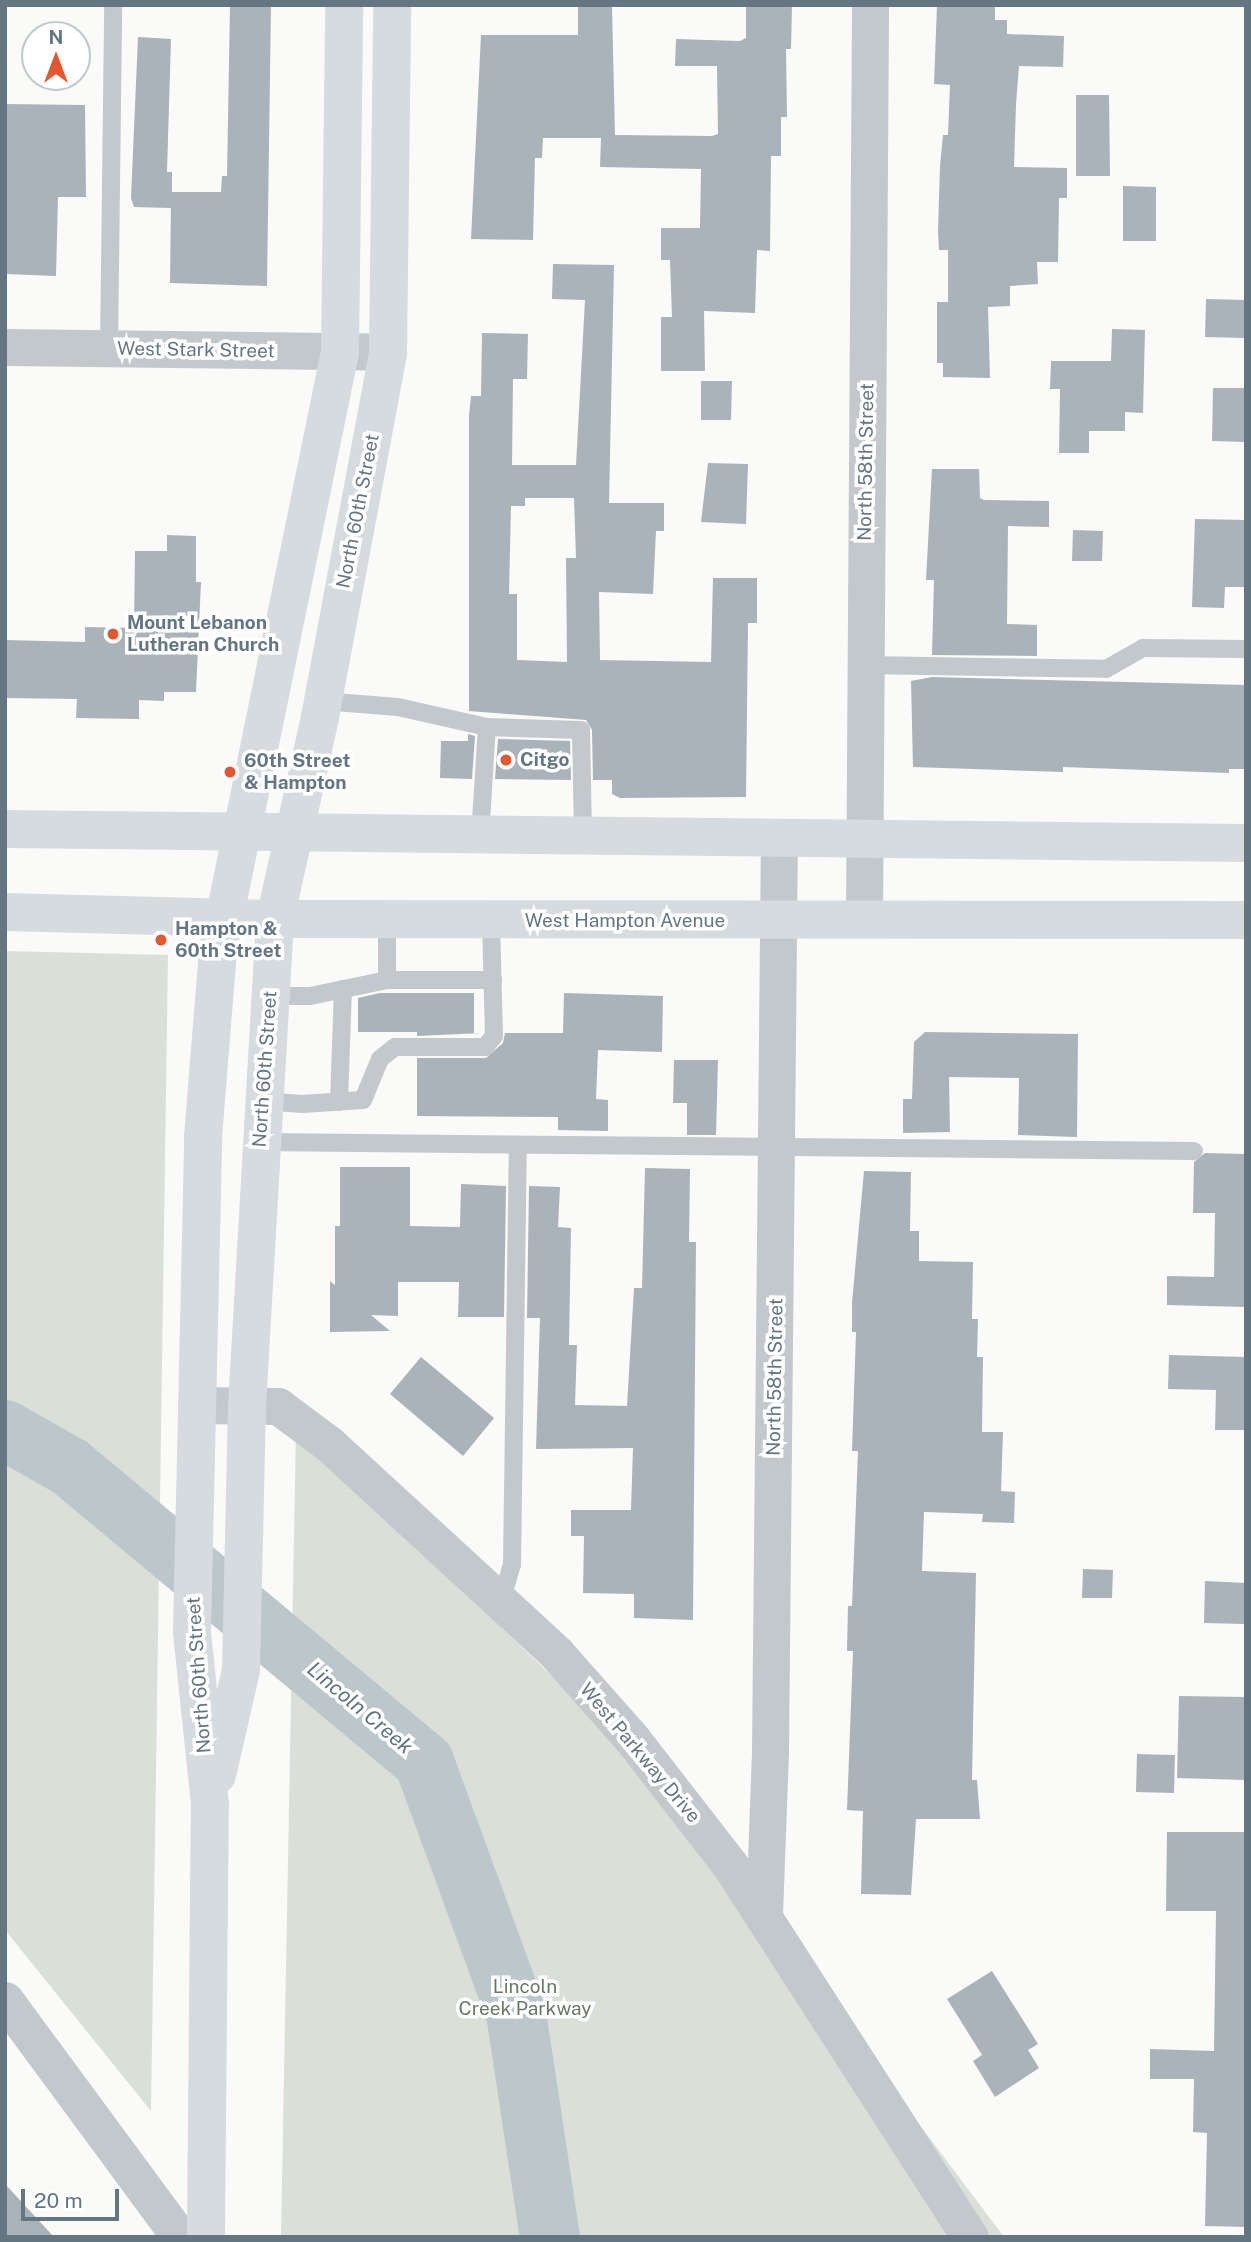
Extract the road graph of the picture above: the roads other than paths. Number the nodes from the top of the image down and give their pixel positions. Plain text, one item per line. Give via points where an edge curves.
1 (113, 5) edge
2 (344, 5) edge
3 (392, 5) edge
4 (870, 5) edge
5 (5, 347) edge
6 (109, 349) junction
7 (340, 352) junction
8 (388, 352) junction
9 (1246, 649) edge
10 (864, 665) junction
11 (323, 701) junction
12 (487, 727) junction
13 (5, 830) edge
14 (245, 834) junction
15 (295, 836) junction
16 (480, 837) junction
17 (583, 837) junction
18 (779, 838) junction
19 (862, 841) junction
20 (1246, 842) edge
21 (5, 912) edge
22 (225, 917) junction
23 (863, 918) junction
24 (275, 919) junction
25 (387, 919) junction
26 (491, 920) junction
27 (1246, 920) edge
28 (780, 922) junction
29 (493, 980) junction
30 (387, 981) junction
31 (343, 989) junction
32 (270, 996) junction
33 (262, 1101) junction
34 (339, 1102) junction
35 (259, 1142) junction
36 (518, 1145) junction
37 (777, 1146) junction
38 (1194, 1151) dead end
39 (195, 1405) junction
40 (247, 1406) junction
41 (502, 1599) junction
42 (210, 1804) junction
43 (764, 1915) junction
44 (5, 2000) edge
45 (180, 2237) edge
46 (206, 2237) edge
47 (970, 2237) edge

1 - 6 lane
2 - 7 main road, North 60th Street
3 - 8 main road, North 60th Street
4 - 10 street, North 58th Street
5 - 6 street, West Stark Street
6 - 7 street, West Stark Street
7 - 8 street, West Stark Street
7 - 14 main road, North 60th Street
8 - 11 main road, North 60th Street
9 - 10 lane via 1143,648 1106,669
10 - 19 street, North 58th Street
11 - 12 lane via 398,707
11 - 15 main road, North 60th Street
12 - 16 lane
12 - 17 lane via 580,730
13 - 14 main road
14 - 15 main road
14 - 22 main road, North 60th Street
15 - 16 main road
15 - 24 main road, North 60th Street
16 - 17 main road
17 - 18 main road
18 - 19 main road
18 - 28 street, North 58th Street
19 - 20 main road
19 - 23 street, North 58th Street
21 - 22 main road, West Hampton Avenue
22 - 24 main road, West Hampton Avenue
22 - 39 main road, North 60th Street via 218,949 203,1137
23 - 27 main road, West Hampton Avenue
23 - 28 main road, West Hampton Avenue
24 - 25 main road, West Hampton Avenue
24 - 32 main road, North 60th Street
25 - 26 main road, West Hampton Avenue
25 - 30 lane
26 - 28 main road, West Hampton Avenue
26 - 29 lane
28 - 37 street, North 58th Street
29 - 30 lane
29 - 34 lane via 494,1036 485,1047 395,1047 380,1059 363,1100
30 - 31 lane
31 - 32 lane via 310,996
31 - 34 lane
32 - 33 main road, North 60th Street
33 - 34 lane
33 - 35 main road, North 60th Street
35 - 36 lane
35 - 40 main road, North 60th Street
36 - 37 lane
36 - 41 lane via 512,1565
37 - 38 lane
37 - 43 street, North 58th Street
39 - 40 street, West Parkway Drive
39 - 42 main road, North 60th Street via 192,1632
40 - 41 street, West Parkway Drive via 278,1406 330,1444
40 - 42 main road, North 60th Street via 241,1670
41 - 43 street, West Parkway Drive via 633,1740
42 - 46 main road, North 60th Street
43 - 47 street, West Parkway Drive
44 - 45 street

